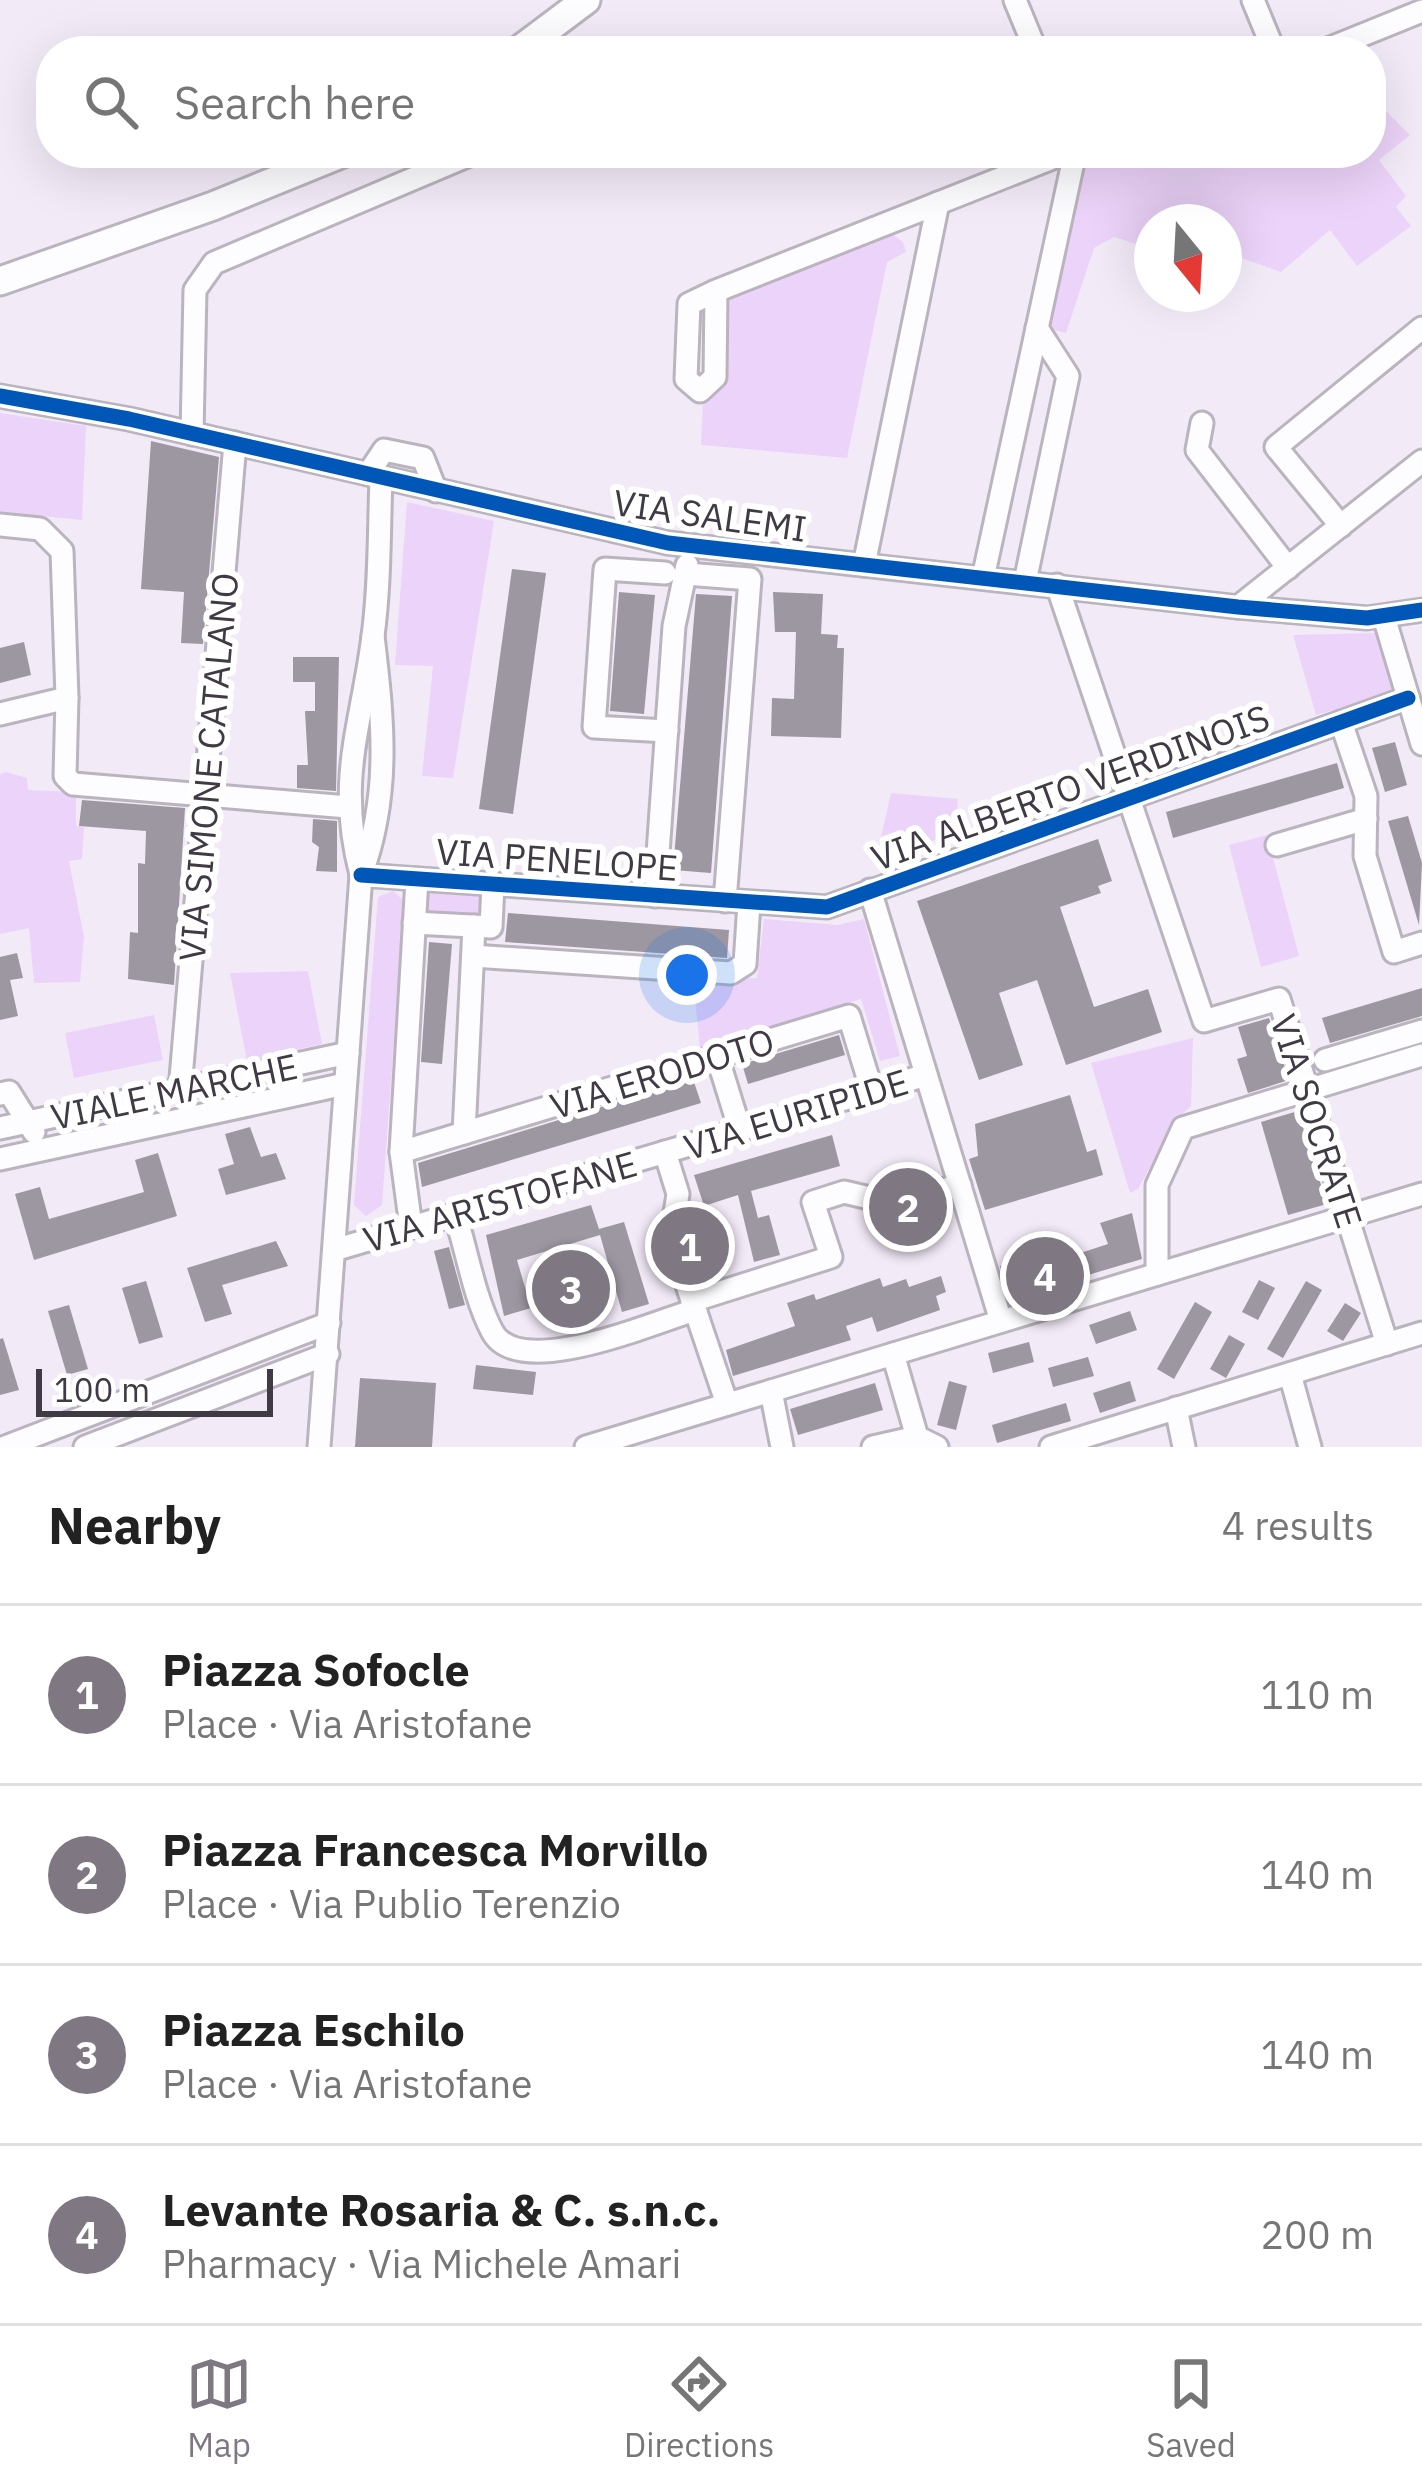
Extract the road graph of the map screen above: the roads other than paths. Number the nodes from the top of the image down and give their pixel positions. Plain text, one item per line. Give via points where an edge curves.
1 (1015, 0) edge
2 (1253, 0) edge
3 (574, 6) edge
4 (1422, 11) edge
5 (537, 36) edge
6 (1030, 36) edge
7 (1268, 36) edge
8 (1360, 36) edge
9 (306, 168) edge
10 (439, 168) edge
11 (1027, 168) edge
12 (1072, 168) edge
13 (938, 203) junction
14 (0, 281) edge
15 (716, 291) dead end
16 (1037, 328) junction
17 (1422, 328) edge
18 (0, 391) edge
19 (1202, 423) dead end
20 (192, 434) junction
21 (235, 443) junction
22 (1422, 461) edge
23 (375, 476) junction
24 (0, 525) edge
25 (1341, 526) junction
26 (678, 544) junction
27 (864, 565) junction
28 (1288, 568) junction
29 (676, 573) junction
30 (983, 578) junction
31 (1025, 582) junction
32 (1058, 585) junction
33 (1238, 607) junction
34 (1422, 610) edge
35 (1384, 617) junction
36 (373, 636) junction
37 (67, 698) junction
38 (1408, 698) junction
39 (0, 714) edge
40 (1341, 722) junction
41 (667, 731) junction
42 (1422, 744) edge
43 (205, 795) junction
44 (1127, 798) junction
45 (348, 808) junction
46 (1366, 819) junction
47 (1277, 845) dead end
48 (361, 875) junction
49 (417, 879) junction
50 (493, 884) junction
51 (870, 890) junction
52 (655, 896) junction
53 (724, 901) junction
54 (749, 903) junction
55 (415, 923) junction
56 (474, 926) junction
57 (1422, 943) edge
58 (472, 956) junction
59 (1422, 1031) edge
60 (348, 1053) junction
61 (1422, 1055) edge
62 (717, 1056) junction
63 (1325, 1060) dead end
64 (926, 1075) junction
65 (345, 1084) junction
66 (180, 1090) junction
67 (1308, 1090) junction
68 (872, 1091) junction
69 (0, 1094) edge
70 (32, 1122) junction
71 (0, 1129) edge
72 (740, 1130) junction
73 (464, 1133) junction
74 (38, 1150) junction
75 (401, 1152) junction
76 (665, 1152) junction
77 (0, 1159) edge
78 (960, 1185) junction
79 (1422, 1194) edge
80 (455, 1214) junction
81 (1348, 1217) junction
82 (411, 1227) junction
83 (334, 1250) junction
84 (1157, 1274) junction
85 (693, 1305) junction
86 (1001, 1322) junction
87 (328, 1323) junction
88 (1422, 1334) edge
89 (1387, 1344) junction
90 (328, 1354) junction
91 (893, 1354) junction
92 (1289, 1374) junction
93 (771, 1391) junction
94 (727, 1404) junction
95 (1177, 1408) junction
96 (933, 1444) edge
97 (5, 1447) edge
98 (85, 1447) edge
99 (319, 1447) edge
100 (586, 1447) edge
101 (782, 1447) edge
102 (873, 1447) edge
103 (1051, 1447) edge
104 (1184, 1447) edge
105 (1310, 1447) edge

1 - 6 street
2 - 7 street
3 - 5 main road
4 - 8 street
9 - 14 main road
10 - 20 street via 214,263 195,290
11 - 13 street
12 - 16 street
13 - 15 street
13 - 27 street
16 - 30 street
16 - 31 street via 1068,376
17 - 25 street via 1276,447
18 - 20 street, VIA SALEMI
19 - 28 street via 1196,450
20 - 21 street, VIA SALEMI
21 - 23 street, VIA SALEMI
21 - 43 street, VIA SIMONE CATALANO
22 - 25 street
23 - 26 street, VIA SALEMI
23 - 36 street
24 - 37 street via 40,529 62,551
25 - 28 street
26 - 27 street, VIA SALEMI
26 - 29 street
27 - 30 street, VIA SALEMI
28 - 33 street
29 - 41 street
29 - 41 street via 605,568 595,727
29 - 53 street via 750,579
30 - 31 street, VIA SALEMI
31 - 32 street, VIA SALEMI
32 - 33 street, VIA SALEMI
32 - 44 street, VIA SOCRATE
33 - 35 street, VIA SALEMI
34 - 35 street, VIA SALEMI
35 - 38 street
36 - 45 street
36 - 48 street via 385,737 379,826
37 - 39 street
37 - 43 street via 65,776 73,784
38 - 40 street, VIA ALBERTO VERDINOIS
38 - 42 street
40 - 44 street, VIA ALBERTO VERDINOIS
40 - 46 street
41 - 52 street
43 - 45 street
43 - 66 street, VIA SIMONE CATALANO
44 - 51 street, VIA ALBERTO VERDINOIS
44 - 67 street, VIA SOCRATE via 1204,1021 1280,999
45 - 48 street
46 - 47 street
46 - 57 street via 1366,856 1394,952
48 - 49 street, VIA PENELOPE
48 - 60 street
49 - 50 street, VIA PENELOPE
49 - 55 street
50 - 52 street, VIA PENELOPE
50 - 56 street via 491,927
51 - 54 street, VIA ALBERTO VERDINOIS via 827,907
51 - 64 street
52 - 53 street, VIA PENELOPE
53 - 54 street, VIA PENELOPE
54 - 58 street via 745,964 731,973
55 - 56 street
55 - 75 street
56 - 58 street
58 - 73 street
59 - 63 street
60 - 65 street
60 - 66 street, VIALE MARCHE
61 - 67 street
62 - 68 street, VIA ERODOTO via 849,1016
62 - 72 street
62 - 73 street, VIA ERODOTO
64 - 68 street, VIA EURIPIDE
64 - 78 street
65 - 74 street, VIALE MARCHE
65 - 83 street
66 - 70 street, VIALE MARCHE
67 - 81 street, VIA SOCRATE
67 - 84 street via 1183,1128 1157,1185
68 - 72 street, VIA EURIPIDE
69 - 70 street via 10,1092
70 - 71 street, VIALE MARCHE
70 - 74 street
72 - 76 street, VIA EURIPIDE
73 - 75 street, VIA ERODOTO
74 - 77 street, VIALE MARCHE
75 - 82 street
76 - 80 street, VIA ARISTOFANE
76 - 85 street via 678,1194 671,1238
78 - 85 street via 895,1204 844,1192 814,1202 831,1257
78 - 86 street
79 - 81 street
80 - 82 street, VIA ARISTOFANE
80 - 85 street via 493,1335 511,1348 570,1349
81 - 84 street
81 - 89 street, VIA SOCRATE
82 - 83 street, VIA ARISTOFANE
83 - 87 street
84 - 86 street
85 - 94 street
86 - 91 street
87 - 90 street
87 - 97 street
88 - 89 street
89 - 92 street
90 - 98 street
90 - 99 street
91 - 93 street
91 - 96 street
92 - 95 street
92 - 105 street
93 - 94 street
93 - 101 street
94 - 100 street
95 - 103 street
95 - 104 street
96 - 102 street

